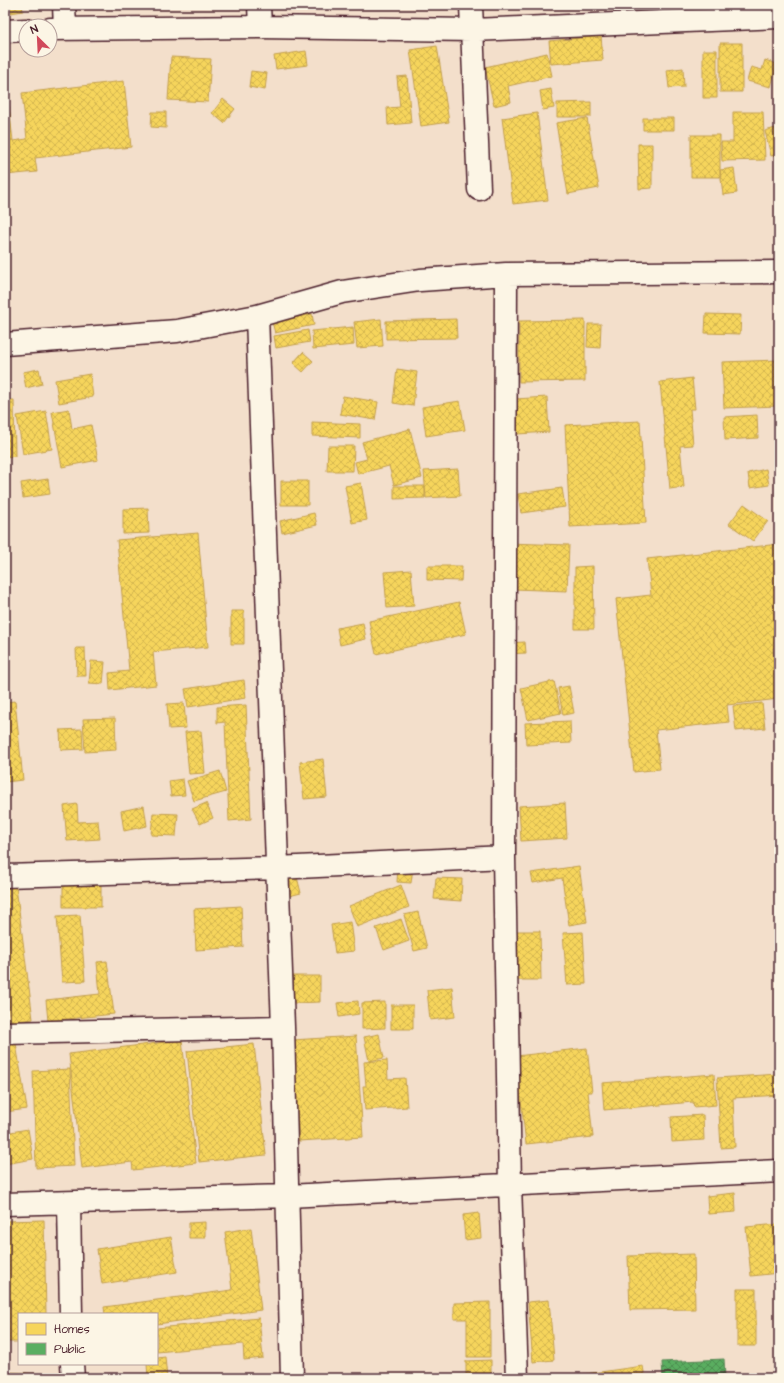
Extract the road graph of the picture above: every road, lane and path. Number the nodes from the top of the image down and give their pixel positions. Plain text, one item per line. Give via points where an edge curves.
1 (64, 5) edge
2 (259, 5) edge
3 (471, 5) edge
4 (779, 17) edge
5 (260, 27) junction
6 (58, 28) edge
7 (18, 30) edge
8 (472, 30) junction
9 (5, 31) edge
10 (479, 189) dead end
11 (779, 272) edge
12 (506, 274) junction
13 (257, 316) junction
14 (5, 344) edge
15 (504, 857) junction
16 (277, 868) junction
17 (5, 876) edge
18 (283, 1027) junction
19 (5, 1033) edge
20 (779, 1171) edge
21 (510, 1185) junction
22 (288, 1196) junction
23 (69, 1203) junction
24 (5, 1204) edge
25 (71, 1313) edge
26 (72, 1365) edge
27 (73, 1378) edge
28 (292, 1378) edge
29 (517, 1378) edge

1 - 6 street
2 - 5 street
3 - 8 street
4 - 8 street
5 - 6 street
5 - 8 street
7 - 9 street
8 - 10 street
11 - 12 street
12 - 13 street via 420,280 342,292
12 - 15 street
13 - 14 street via 177,331
13 - 16 street
15 - 16 street
15 - 21 street
16 - 17 street
16 - 18 street
18 - 19 street
18 - 22 street
20 - 21 street
21 - 22 street
21 - 29 street
22 - 23 street
22 - 28 street
23 - 24 street
23 - 25 street
26 - 27 street

